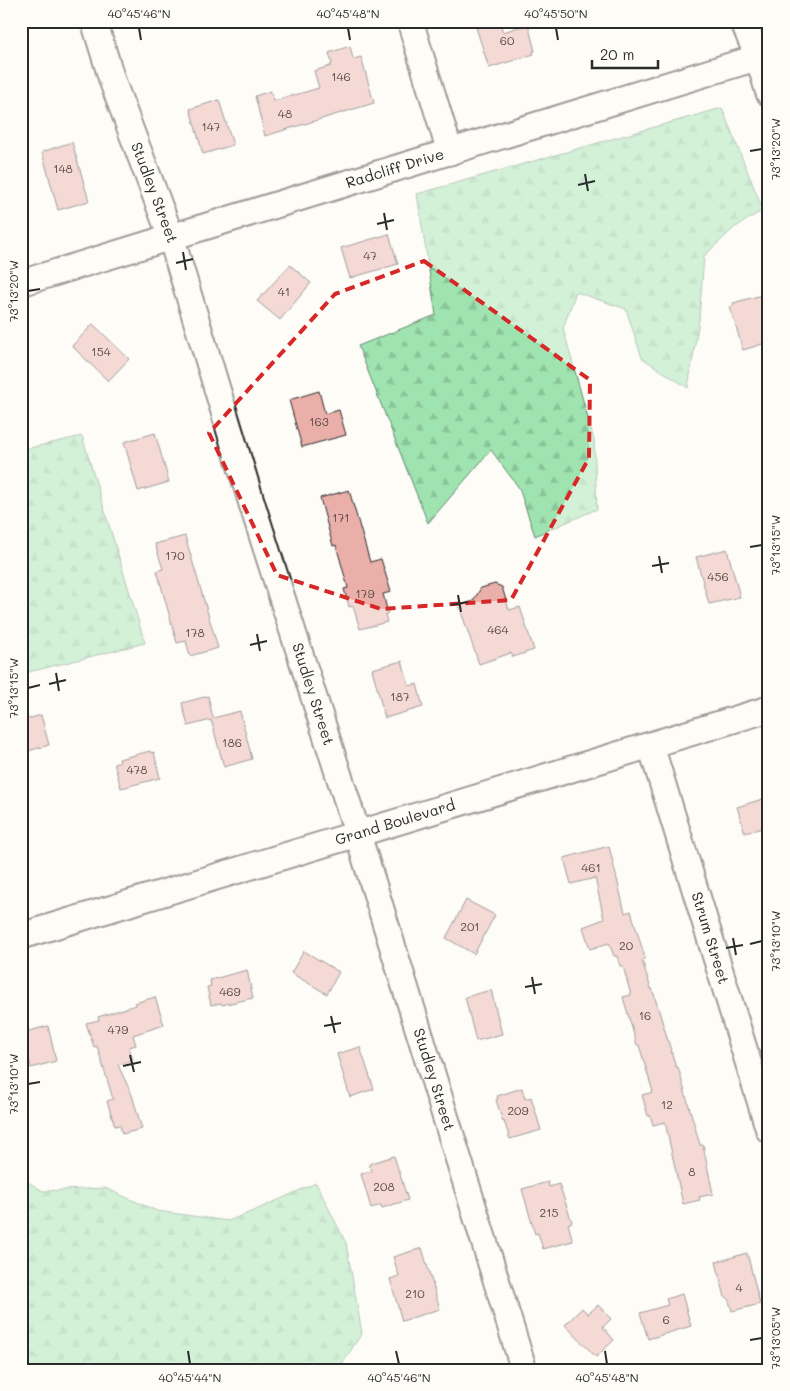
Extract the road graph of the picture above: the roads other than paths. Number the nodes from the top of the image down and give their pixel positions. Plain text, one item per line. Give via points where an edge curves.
1 (94, 21) edge
2 (410, 21) edge
3 (743, 21) edge
4 (763, 55) edge
5 (769, 93) edge
6 (450, 152) junction
7 (171, 237) junction
8 (21, 283) edge
9 (769, 709) edge
10 (651, 746) junction
11 (358, 835) junction
12 (21, 936) edge
13 (769, 1130) edge
14 (524, 1370) edge

1 - 7 street, Studley Street via 113,83
2 - 6 street
3 - 4 street
4 - 5 street
4 - 6 street, Radcliff Drive
6 - 7 street, Radcliff Drive
7 - 8 street, Radcliff Drive
7 - 11 street, Studley Street
9 - 10 street, Grand Boulevard
10 - 11 street, Grand Boulevard
10 - 13 street, Strum Street
11 - 12 street, Grand Boulevard
11 - 14 street, Studley Street

